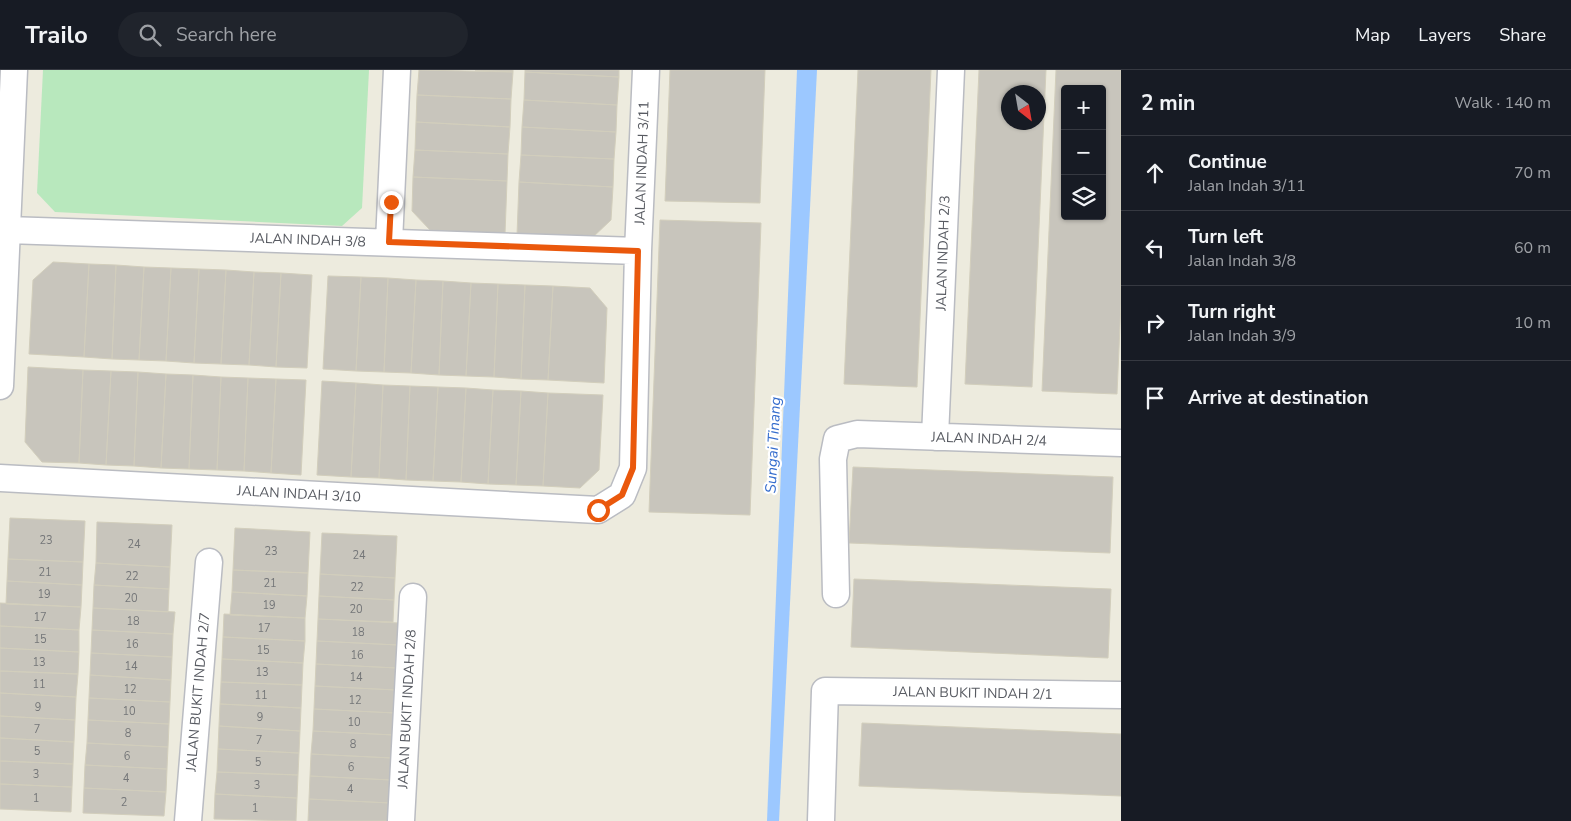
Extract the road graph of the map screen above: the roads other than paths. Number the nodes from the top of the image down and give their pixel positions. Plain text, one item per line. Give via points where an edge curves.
1 (14, 70) edge
2 (397, 70) edge
3 (646, 70) edge
4 (951, 70) edge
5 (7, 230) junction
6 (389, 242) junction
7 (638, 251) junction
8 (0, 386) edge
9 (935, 437) junction
10 (1121, 444) edge
11 (0, 478) edge
12 (598, 510) joint
13 (208, 562) dead end
14 (836, 594) dead end
15 (413, 597) dead end
16 (1121, 695) edge
17 (188, 821) edge
18 (401, 821) edge
19 (820, 821) edge

1 - 5 street
2 - 6 street
3 - 7 street, JALAN INDAH 3/11
4 - 9 street, JALAN INDAH 2/3
5 - 6 street, JALAN INDAH 3/8
5 - 8 street
6 - 7 street, JALAN INDAH 3/8
7 - 12 street, JALAN INDAH 3/11 via 633,468 622,495
9 - 10 street, JALAN INDAH 2/4
9 - 14 street, JALAN INDAH 2/4 via 857,434 837,439 833,459
11 - 12 street, JALAN INDAH 3/10
13 - 17 street, JALAN BUKIT INDAH 2/7
15 - 18 street, JALAN BUKIT INDAH 2/8
16 - 19 street, JALAN BUKIT INDAH 2/1 via 825,691

